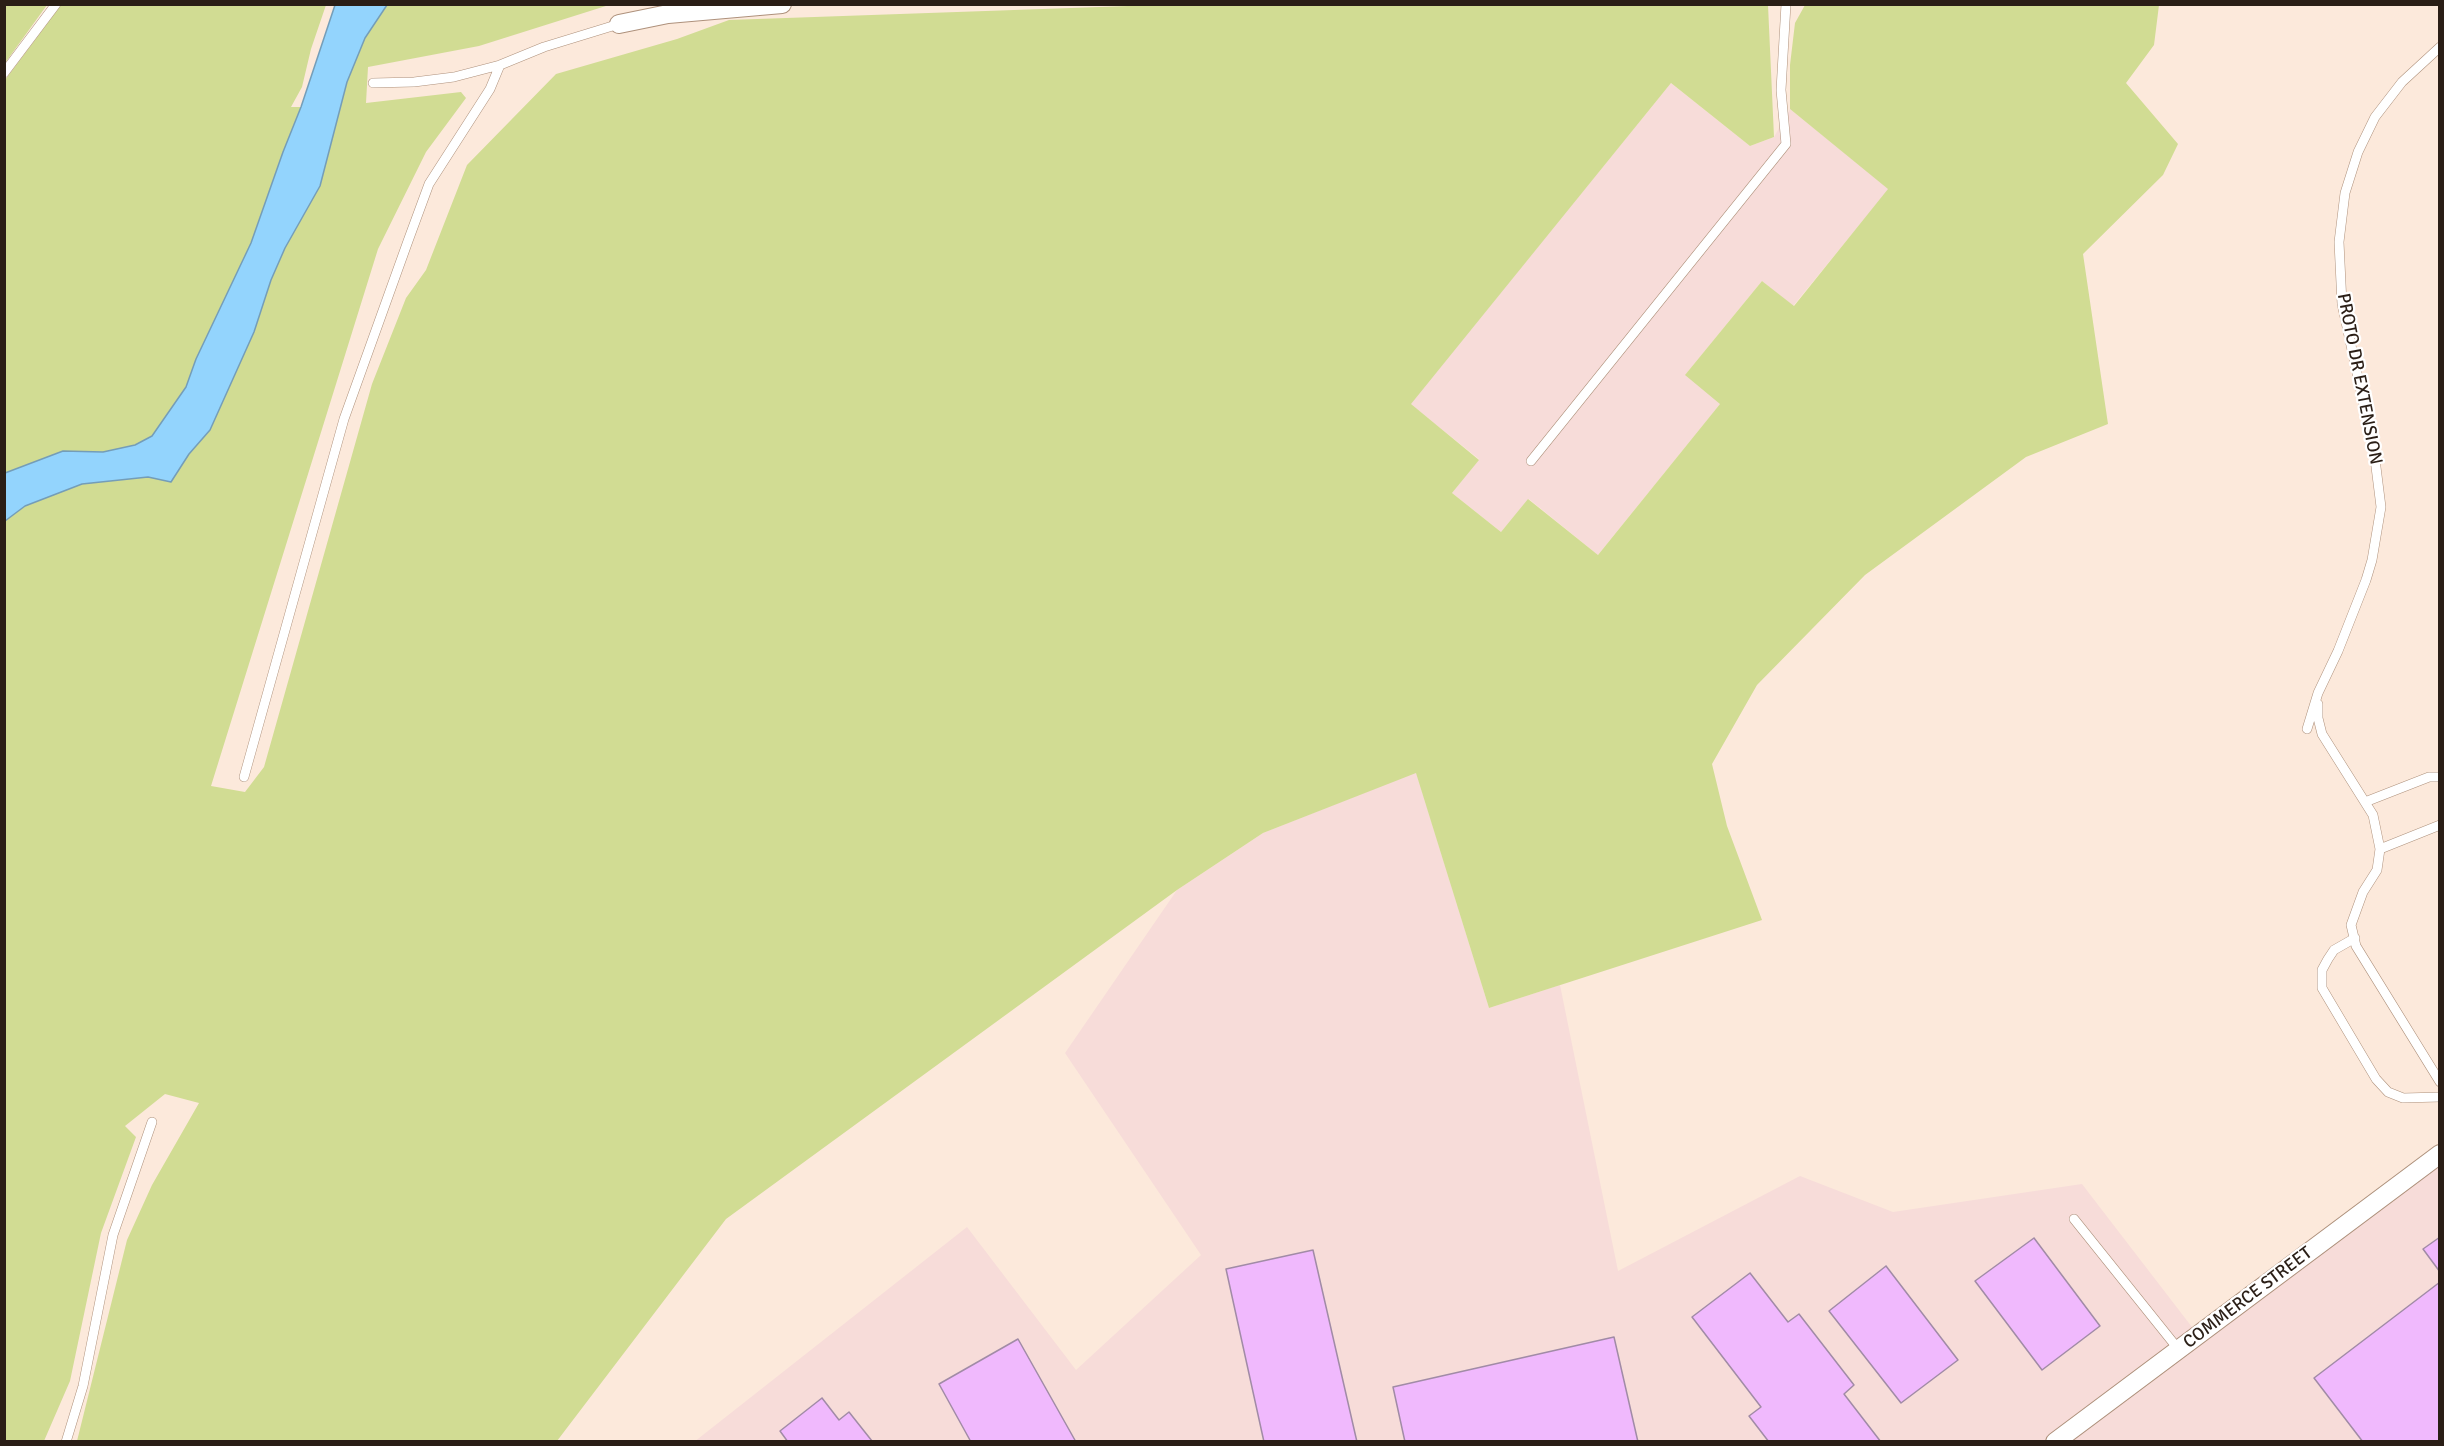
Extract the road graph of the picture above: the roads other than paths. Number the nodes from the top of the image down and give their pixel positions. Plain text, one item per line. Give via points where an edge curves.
1 (56, 4) edge
2 (782, 4) edge
3 (1786, 4) edge
4 (619, 24) joint
5 (2439, 47) edge
6 (500, 65) junction
7 (4, 72) edge
8 (373, 83) dead end
9 (1531, 461) dead end
10 (2318, 693) junction
11 (2307, 729) dead end
12 (244, 777) dead end
13 (2439, 777) edge
14 (2365, 802) junction
15 (2439, 825) edge
16 (2380, 849) junction
17 (2355, 938) junction
18 (2439, 1082) edge
19 (2439, 1097) edge
20 (152, 1122) dead end
21 (2439, 1154) edge
22 (2074, 1219) dead end
23 (2179, 1350) junction
24 (66, 1442) edge
25 (2055, 1442) edge

1 - 7 lane
2 - 4 street via 668,14
3 - 9 lane via 1781,90 1786,144
4 - 6 lane
5 - 10 lane, PROTO DR EXTENSION via 2402,82 2375,117 2345,193 2339,242 2342,303 2374,452 2381,507 2366,580
6 - 8 lane via 444,78
6 - 12 lane via 490,89 429,184 404,252 344,419
10 - 11 lane, PROTO DR EXTENSION
10 - 14 lane via 2322,734
13 - 14 lane
14 - 16 lane via 2373,815
15 - 16 lane
16 - 17 lane via 2376,870 2351,924
17 - 18 lane via 2356,946
17 - 19 lane via 2334,950 2328,959 2322,970 2322,988 2376,1079 2388,1092 2403,1098
20 - 24 lane via 113,1234 83,1386
21 - 23 street, COMMERCE STREET
22 - 23 lane
23 - 25 street, COMMERCE STREET

